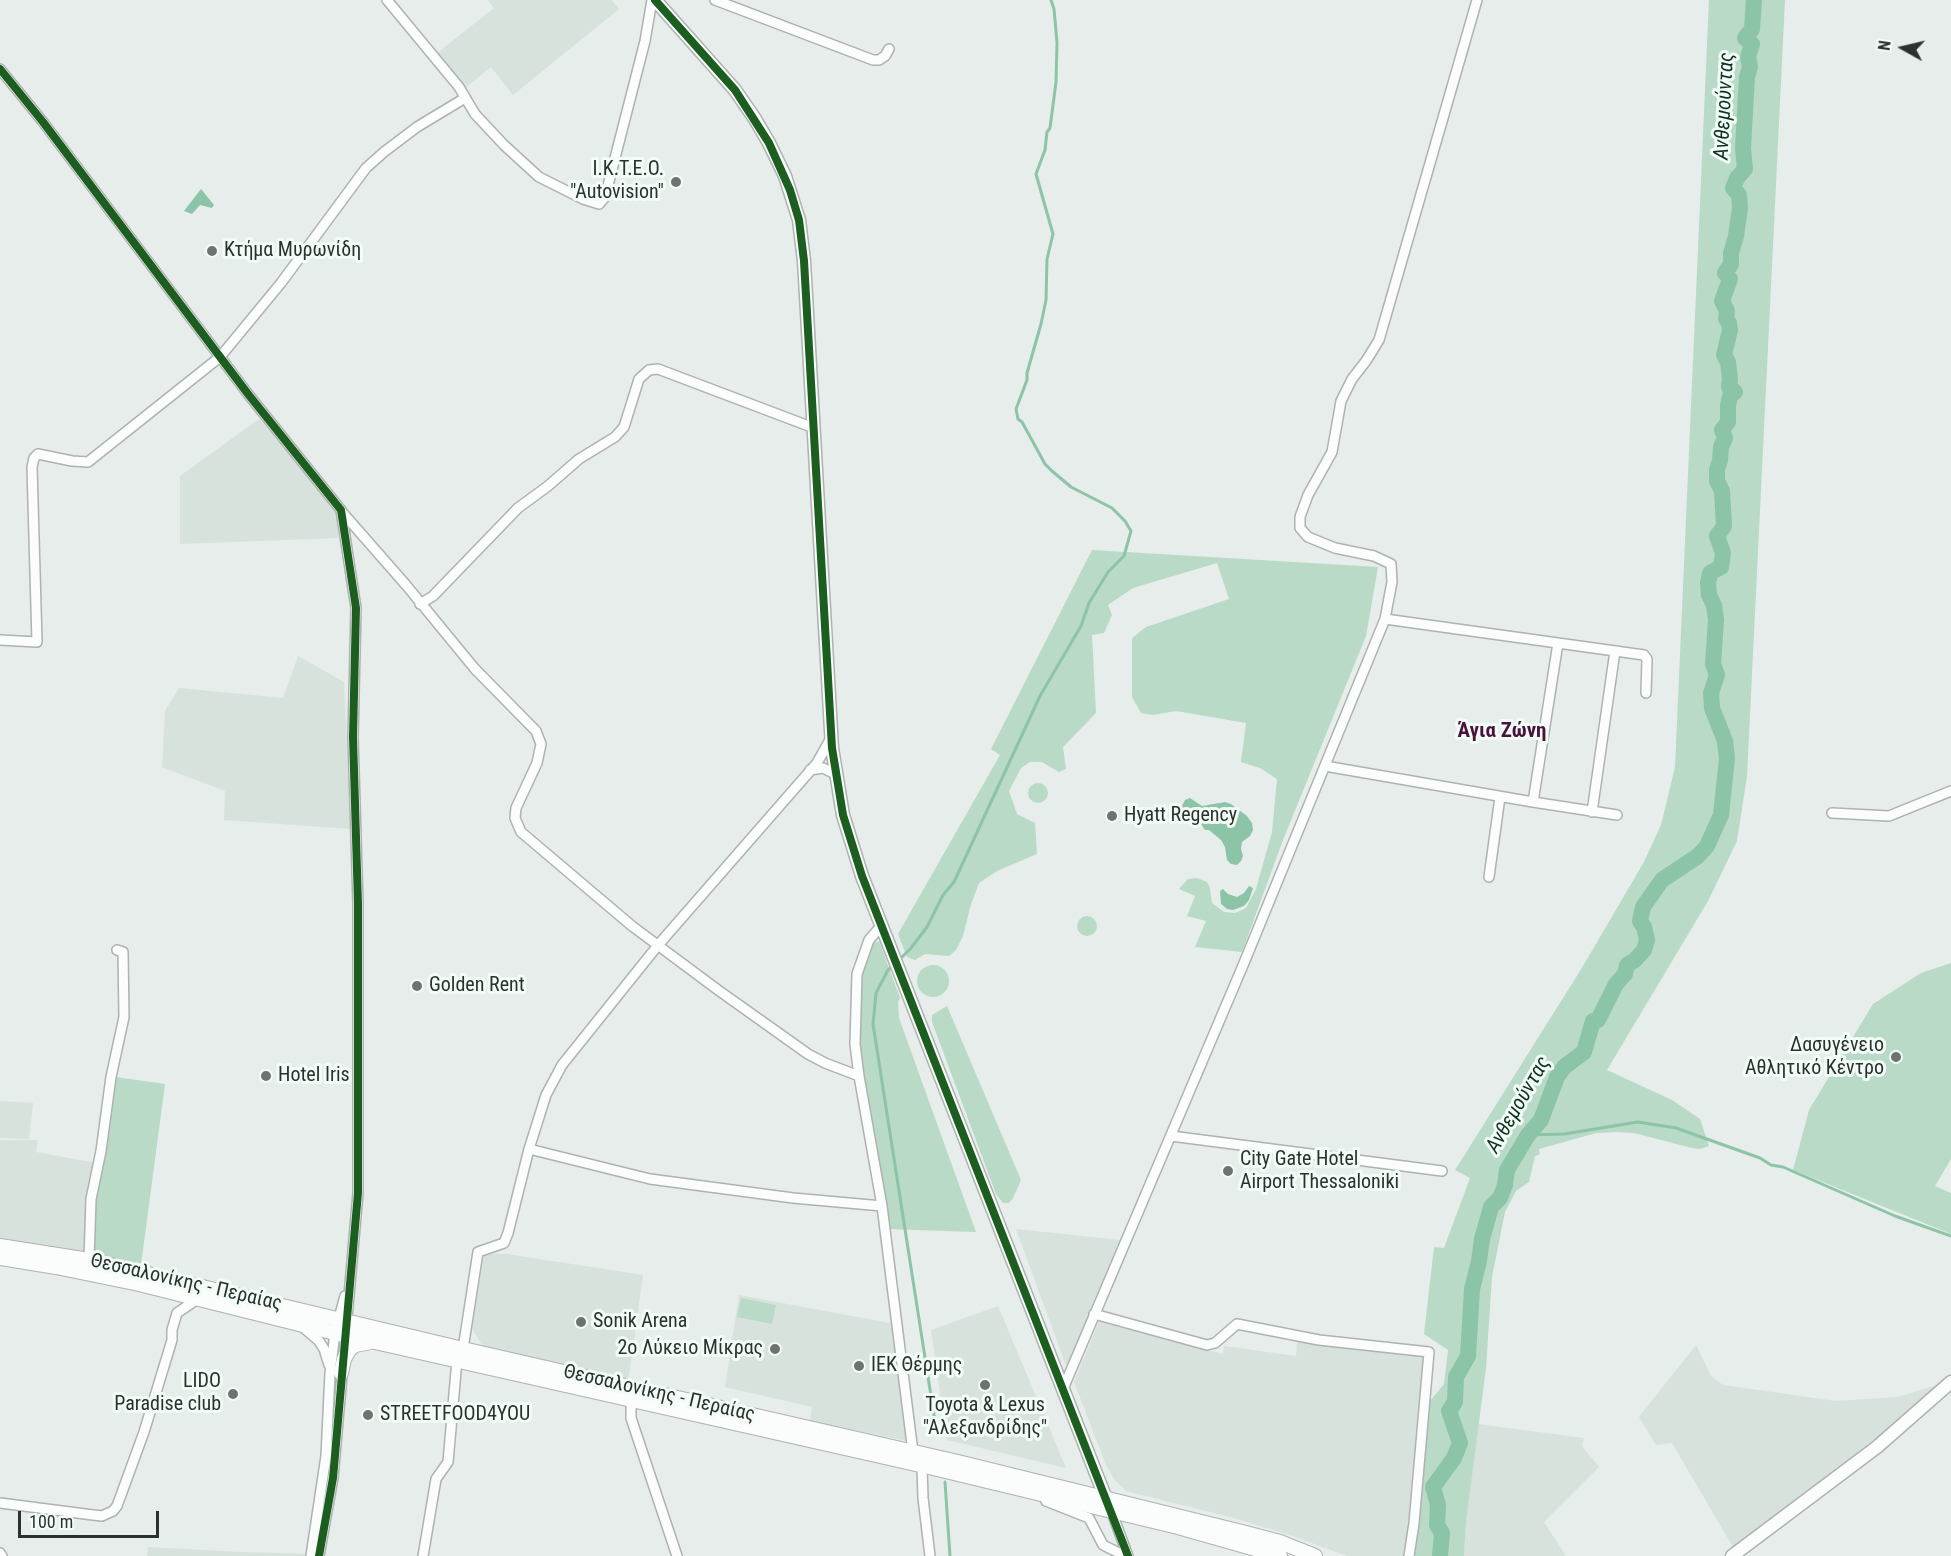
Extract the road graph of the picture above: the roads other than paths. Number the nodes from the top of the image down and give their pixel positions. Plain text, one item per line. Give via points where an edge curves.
1 (387, 0) edge
2 (653, 0) edge
3 (716, 0) edge
4 (1477, 0) edge
5 (889, 49) dead end
6 (0, 69) edge
7 (465, 98) junction
8 (220, 357) junction
9 (814, 428) junction
10 (341, 510) junction
11 (420, 604) junction
12 (1386, 619) junction
13 (0, 640) edge
14 (1558, 643) junction
15 (1615, 651) junction
16 (1646, 693) dead end
17 (832, 736) junction
18 (1325, 766) junction
19 (810, 770) junction
20 (835, 774) junction
21 (1951, 791) edge
22 (1500, 797) junction
23 (1533, 802) junction
24 (1592, 812) junction
25 (1832, 813) dead end
26 (1617, 815) dead end
27 (1489, 878) dead end
28 (882, 925) junction
29 (659, 944) junction
30 (117, 950) dead end
31 (859, 1076) junction
32 (1171, 1137) junction
33 (529, 1149) junction
34 (1442, 1171) dead end
35 (882, 1206) junction
36 (0, 1246) edge
37 (0, 1258) edge
38 (88, 1260) junction
39 (199, 1298) junction
40 (1094, 1314) junction
41 (298, 1322) junction
42 (341, 1327) junction
43 (374, 1341) junction
44 (460, 1355) junction
45 (336, 1373) junction
46 (1951, 1382) edge
47 (1063, 1389) junction
48 (631, 1400) junction
49 (923, 1460) junction
50 (999, 1484) junction
51 (0, 1503) edge
52 (1108, 1504) junction
53 (311, 1556) edge
54 (319, 1556) edge
55 (423, 1556) edge
56 (677, 1556) edge
57 (930, 1556) edge
58 (1126, 1556) edge
59 (1280, 1556) edge
60 (1315, 1556) edge
61 (1409, 1556) edge
62 (1732, 1556) edge

1 - 7 street
2 - 7 street via 605,197 599,204 539,177 504,145
2 - 9 street via 735,90 770,143 790,190 799,220 804,261
3 - 5 street via 873,60 885,56
4 - 12 street via 1379,340 1341,401 1332,452 1300,517 1300,528 1308,537 1391,564
6 - 8 street
7 - 8 street via 417,128 366,168 281,283
8 - 10 street
8 - 13 street via 88,462 38,454 34,459 37,642
9 - 11 street via 658,369 649,370 639,379 624,427 615,437 579,459 518,508 433,596
9 - 17 street
10 - 11 street
10 - 42 street via 356,608 353,737 359,1126 356,1224
11 - 29 street via 540,738 537,764 516,808 515,818 521,832 632,926
12 - 14 street
12 - 18 street
14 - 15 street
14 - 23 street
15 - 16 street via 1646,657
15 - 24 street
17 - 19 street
17 - 20 street
18 - 22 street
18 - 32 street
19 - 20 street via 823,768
19 - 29 street
20 - 28 street via 855,856
21 - 25 street via 1889,816
22 - 23 street
22 - 27 street
23 - 24 street
24 - 26 street
28 - 31 street via 869,939 857,974 855,1044
28 - 47 street
29 - 31 street via 808,1054
29 - 33 street via 562,1065 546,1095
30 - 38 street via 123,952 124,1017 91,1200
31 - 35 street
32 - 34 street
32 - 40 street
33 - 35 street via 650,1179
33 - 44 street via 504,1243 478,1252
35 - 49 street
36 - 38 main road, Θεσσαλονίκης - Περαίας
37 - 39 main road, Θεσσαλονίκης - Περαίας via 90,1273
38 - 42 main road, Θεσσαλονίκης - Περαίας via 223,1291
39 - 41 main road, Θεσσαλονίκης - Περαίας
39 - 51 street via 177,1313 144,1432 113,1511 102,1516
40 - 47 street
40 - 61 street via 1207,1345 1237,1324 1319,1340 1429,1352
41 - 42 main road, Θεσσαλονίκης - Περαίας
41 - 45 street via 324,1349
42 - 43 main road, Θεσσαλονίκης - Περαίας
42 - 44 main road, Θεσσαλονίκης - Περαίας
42 - 45 street
43 - 44 main road, Θεσσαλονίκης - Περαίας
43 - 45 main road via 349,1350
44 - 48 main road, Θεσσαλονίκης - Περαίας
44 - 49 main road, Θεσσαλονίκης - Περαίας
44 - 55 street via 448,1462 436,1479
45 - 53 street
45 - 54 street via 333,1478
46 - 62 street via 1877,1447
47 - 52 street
48 - 49 main road, Θεσσαλονίκης - Περαίας
48 - 56 street via 631,1418
49 - 50 main road, Θεσσαλονίκης - Περαίας
49 - 52 main road, Θεσσαλονίκης - Περαίας via 958,1462
49 - 57 street
50 - 52 main road, Θεσσαλονίκης - Περαίας
50 - 58 street via 1083,1514 1103,1545
52 - 58 street
52 - 59 main road, Θεσσαλονίκης - Περαίας
52 - 60 main road, Θεσσαλονίκης - Περαίας via 1260,1536

